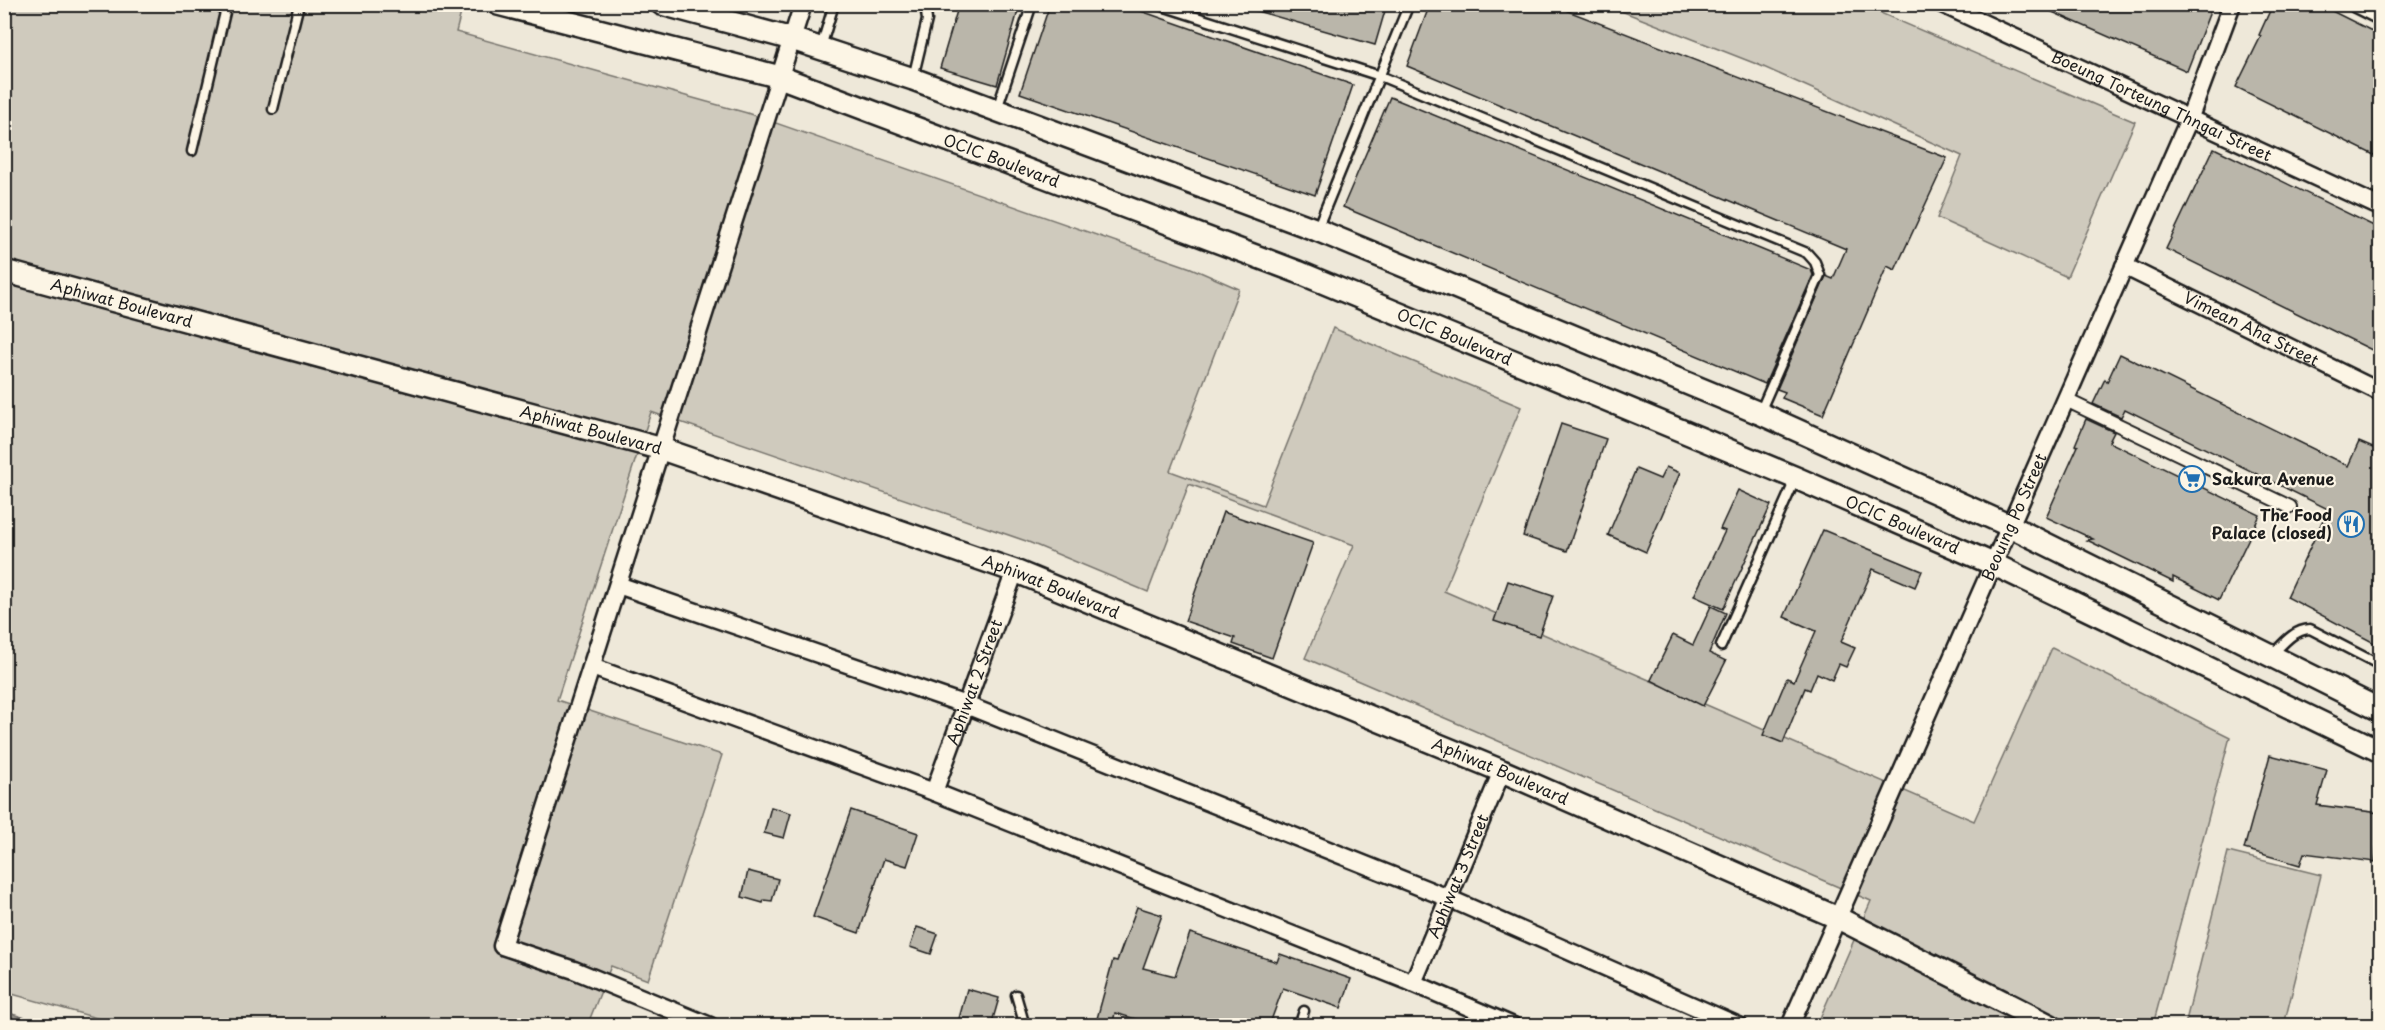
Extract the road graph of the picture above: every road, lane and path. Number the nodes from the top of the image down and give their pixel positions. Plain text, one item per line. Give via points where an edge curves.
1 (227, 4) edge
2 (299, 4) edge
3 (498, 4) edge
4 (662, 4) edge
5 (803, 4) edge
6 (834, 4) edge
7 (925, 4) edge
8 (1032, 4) edge
9 (1156, 4) edge
10 (1409, 4) edge
11 (1942, 4) edge
12 (2232, 4) edge
13 (2356, 4) edge
14 (2380, 16) edge
15 (792, 39) junction
16 (821, 48) junction
17 (1380, 76) junction
18 (780, 77) junction
19 (913, 79) junction
20 (273, 109) dead end
21 (997, 110) junction
22 (2190, 117) junction
23 (192, 151) dead end
24 (2380, 207) edge
25 (1317, 230) junction
26 (2124, 267) junction
27 (4, 271) edge
28 (2380, 392) edge
29 (2066, 399) junction
30 (1759, 414) junction
31 (662, 449) junction
32 (1796, 478) junction
33 (2290, 507) dead end
34 (2010, 526) junction
35 (1993, 564) junction
36 (1015, 572) junction
37 (618, 585) junction
38 (1721, 646) dead end
39 (2272, 655) junction
40 (2380, 665) edge
41 (591, 667) junction
42 (966, 705) junction
43 (2380, 710) edge
44 (2380, 751) edge
45 (1502, 771) junction
46 (934, 792) junction
47 (1448, 898) junction
48 (1838, 918) junction
49 (1413, 983) junction
50 (1016, 995) dead end
51 (1304, 1011) dead end
52 (710, 1026) edge
53 (1024, 1026) edge
54 (1299, 1026) edge
55 (1513, 1026) edge
56 (1739, 1026) edge
57 (1790, 1026) edge
58 (2051, 1026) edge

1 - 23 lane
2 - 20 lane
3 - 18 street, OCIC Boulevard
4 - 15 street
5 - 15 street
6 - 16 lane
7 - 19 lane via 927,20
8 - 21 lane
9 - 17 lane
10 - 17 lane
11 - 22 street, Boeung Torteung Thngai Street
12 - 22 street, Beouing Po Street
13 - 14 street
15 - 16 street
15 - 18 street
16 - 19 street
17 - 25 lane
17 - 30 lane via 1807,253 1820,275
18 - 31 street
18 - 32 street, OCIC Boulevard via 1298,272
19 - 21 street
21 - 25 street
22 - 24 street, Boeung Torteung Thngai Street
22 - 26 street, Beouing Po Street
25 - 30 street
26 - 28 street, Vimean Aha Street
26 - 29 street, Beouing Po Street
27 - 31 street, Aphiwat Boulevard
29 - 33 street
29 - 34 street, Beouing Po Street
30 - 34 street
31 - 36 street, Aphiwat Boulevard
31 - 37 street
32 - 35 street, OCIC Boulevard
32 - 38 lane
34 - 35 street, Beouing Po Street
34 - 39 street
35 - 44 street, OCIC Boulevard
35 - 48 street, Beouing Po Street
36 - 42 street, Aphiwat 2 Street
36 - 45 street, Aphiwat Boulevard
37 - 41 street
37 - 42 street
39 - 40 lane via 2295,633 2310,629
39 - 43 street
41 - 46 street
41 - 52 street via 502,946 574,970
42 - 46 street, Aphiwat 2 Street
42 - 47 street
45 - 47 street, Aphiwat 3 Street
45 - 48 street, Aphiwat Boulevard
46 - 49 street
47 - 49 street, Aphiwat 3 Street
47 - 56 street
48 - 57 street, Beouing Po Street
48 - 58 street, Aphiwat Boulevard
49 - 55 street
50 - 53 lane
51 - 54 lane

